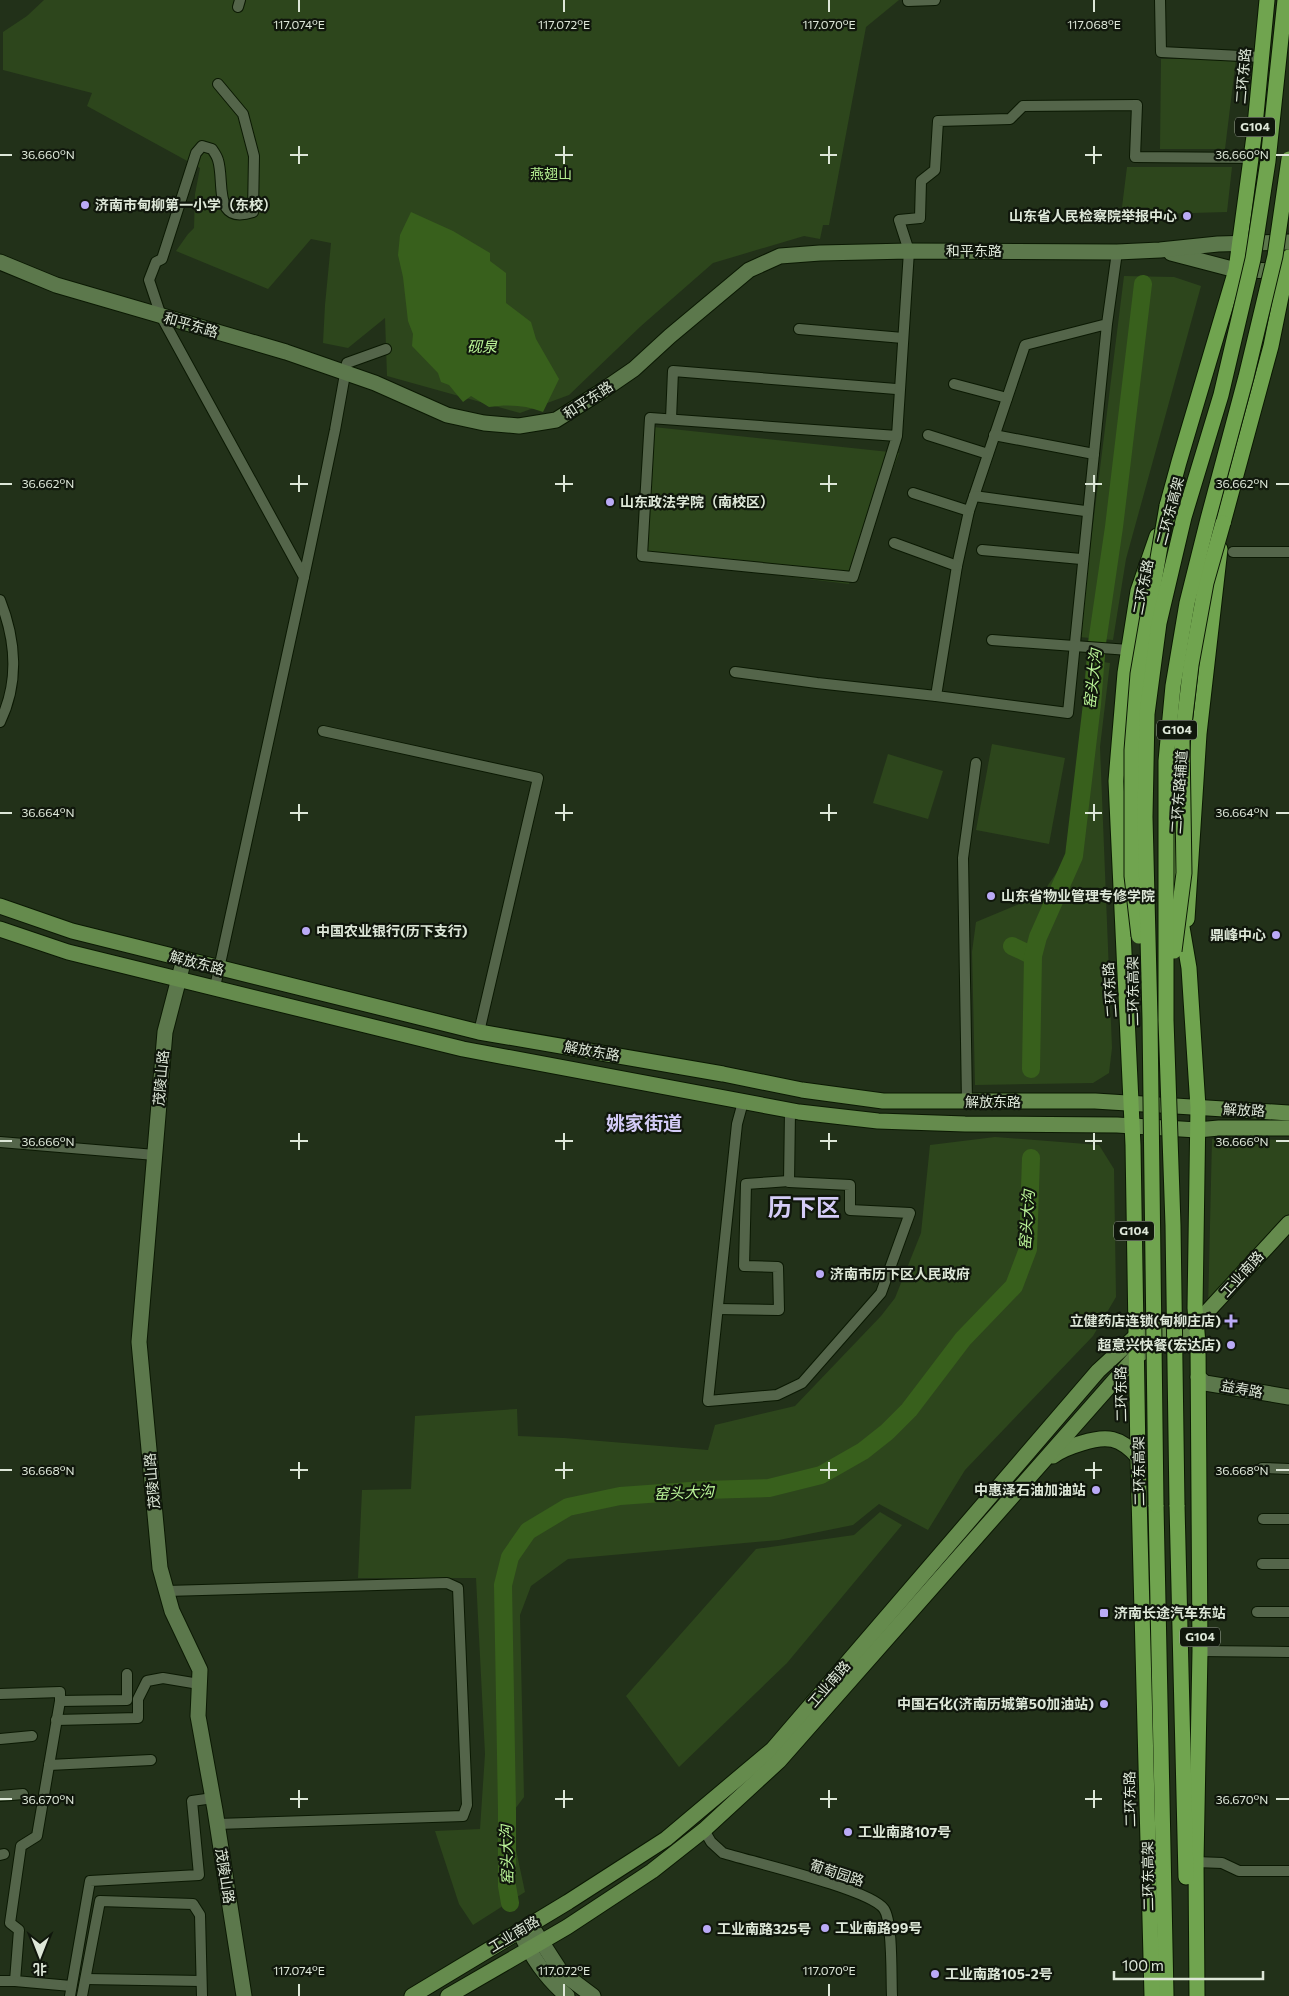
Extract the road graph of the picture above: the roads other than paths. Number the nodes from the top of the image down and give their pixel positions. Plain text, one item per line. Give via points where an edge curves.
1 (935, 0) edge
2 (1160, 0) edge
3 (1266, 0) edge
4 (1285, 0) edge
5 (908, 1) edge
6 (1261, 57) junction
7 (218, 84) dead end
8 (1251, 158) junction
9 (1289, 159) edge
10 (1289, 242) edge
11 (1239, 243) junction
12 (1160, 250) junction
13 (909, 251) junction
14 (1117, 252) junction
15 (0, 262) edge
16 (1288, 266) edge
17 (1236, 270) junction
18 (161, 316) junction
19 (1107, 324) junction
20 (799, 329) dead end
21 (903, 338) junction
22 (386, 349) dead end
23 (346, 374) junction
24 (954, 384) dead end
25 (896, 389) dead end
26 (1007, 398) junction
27 (671, 419) junction
28 (928, 435) dead end
29 (994, 435) junction
30 (897, 436) junction
31 (988, 454) junction
32 (1094, 454) junction
33 (913, 493) dead end
34 (974, 496) junction
35 (1167, 506) junction
36 (969, 511) junction
37 (1085, 511) dead end
38 (1223, 523) junction
39 (894, 543) dead end
40 (982, 550) dead end
41 (1234, 552) dead end
42 (1289, 552) edge
43 (1081, 559) dead end
44 (957, 566) junction
45 (304, 577) junction
46 (0, 600) edge
47 (992, 640) dead end
48 (1076, 647) junction
49 (1124, 650) junction
50 (735, 672) dead end
51 (936, 696) junction
52 (0, 722) edge
53 (323, 730) dead end
54 (976, 763) dead end
55 (1122, 903) junction
56 (0, 906) edge
57 (0, 929) edge
58 (1186, 943) junction
59 (184, 959) junction
60 (219, 969) junction
61 (178, 978) junction
62 (215, 987) junction
63 (1150, 1019) junction
64 (1166, 1020) junction
65 (479, 1032) junction
66 (743, 1102) junction
67 (967, 1102) junction
68 (1130, 1104) junction
69 (1198, 1107) junction
70 (790, 1110) junction
71 (1289, 1113) edge
72 (1132, 1126) junction
73 (1289, 1128) edge
74 (1197, 1130) junction
75 (0, 1142) edge
76 (155, 1155) junction
77 (789, 1181) junction
78 (1289, 1223) edge
79 (718, 1309) junction
80 (1195, 1325) junction
81 (1136, 1336) junction
82 (1136, 1356) junction
83 (1198, 1377) junction
84 (1289, 1397) edge
85 (1138, 1457) junction
86 (1040, 1465) junction
87 (1262, 1468) dead end
88 (1289, 1469) edge
89 (1263, 1519) dead end
90 (1289, 1519) edge
91 (1262, 1564) dead end
92 (1289, 1564) edge
93 (166, 1591) junction
94 (1256, 1612) dead end
95 (1289, 1612) edge
96 (1200, 1651) junction
97 (1289, 1652) edge
98 (127, 1674) dead end
99 (199, 1684) junction
100 (0, 1694) edge
101 (60, 1701) junction
102 (56, 1720) junction
103 (32, 1736) dead end
104 (0, 1739) edge
105 (151, 1760) dead end
106 (49, 1765) junction
107 (23, 1794) dead end
108 (0, 1796) edge
109 (213, 1798) junction
110 (217, 1824) junction
111 (704, 1830) junction
112 (1196, 1862) junction
113 (1289, 1872) edge
114 (525, 1928) junction
115 (542, 1941) junction
116 (528, 1948) junction
117 (1197, 1948) junction
118 (86, 1979) junction
119 (0, 1981) edge
120 (15, 1981) junction
121 (201, 1982) junction
122 (70, 1991) edge
123 (82, 1996) edge
124 (202, 1996) edge
125 (244, 1996) edge
126 (412, 1996) edge
127 (448, 1996) edge
128 (567, 1996) edge
129 (593, 1996) edge
130 (892, 1996) edge
131 (1152, 1996) edge
132 (1166, 1996) edge
133 (1188, 1996) edge
134 (1197, 1996) edge
135 (1206, 1996) edge

1 - 5 street
2 - 6 street via 1161,52
3 - 6 highway, 二环东路 / G104
4 - 63 highway, 二环东高架, bridge via 1268,161 1252,259 1221,395 1184,517 1159,623 1146,714
6 - 8 highway, 二环东路 / G104
7 - 18 street via 243,114 254,156 252,212 242,216 224,206 218,160 212,149 202,146 196,154 162,259 156,262 149,280
8 - 11 highway, 二环东路 / G104
8 - 13 street via 1135,157 1137,105 1023,106 1010,119 938,121 935,170 921,181 920,218 899,220
9 - 64 highway, bridge via 1274,256 1187,602 1173,686 1166,761
10 - 11 main road, 和平东路
11 - 12 main road, 和平东路
11 - 17 highway, 二环东路 / G104
12 - 14 main road, 和平东路
12 - 17 main road, 和平东路
13 - 14 main road, 和平东路
13 - 21 street
13 - 23 main road, 和平东路 via 780,256 749,270 634,369 556,420 519,426 447,415 375,383
14 - 19 street
15 - 18 main road, 和平东路 via 56,285
16 - 17 main road, 和平东路
16 - 38 highway, G104 via 1271,346
17 - 35 highway, 二环东路 / G104
18 - 23 main road, 和平东路 via 286,352
18 - 45 street
19 - 26 street via 1024,345
19 - 32 street
20 - 21 street
21 - 30 street
22 - 23 street via 347,363
23 - 45 street
24 - 26 street
25 - 27 street via 673,371
26 - 29 street
27 - 30 street
27 - 30 street via 650,418 642,556 853,577
28 - 31 street
29 - 31 street
29 - 32 street
31 - 34 street
32 - 48 street
33 - 36 street
34 - 36 street
34 - 37 street
35 - 49 highway via 1138,591
35 - 55 highway, 二环东路 / G104 via 1170,532 1151,628 1140,709 1138,878
35 - 63 highway, bridge via 1139,666 1132,750 1132,876
36 - 44 street
38 - 58 highway, 二环东路辅道 via 1199,734
38 - 58 highway, G104 via 1211,537 1178,710 1176,892
38 - 64 highway, bridge via 1206,583 1191,665 1182,741 1184,873
39 - 44 street
40 - 43 street
41 - 42 street
44 - 51 street
45 - 60 street
46 - 52 street via 8,619 15,668 8,707
47 - 48 street
48 - 49 street
48 - 51 street via 1068,713
49 - 55 highway via 1116,781
50 - 51 street
53 - 65 street via 538,778
54 - 67 street via 963,858
55 - 68 highway, 二环东路 / G104
56 - 59 main road, 解放东路 via 72,931
57 - 61 main road, 解放东路 via 68,952
58 - 69 highway, G104
59 - 60 main road, 解放东路
59 - 61 main road, 茂陵山路
60 - 62 street
60 - 65 main road, 解放东路
61 - 62 main road, 解放东路
61 - 76 main road, 茂陵山路 via 165,1032
62 - 66 main road, 解放东路 via 463,1049
63 - 132 highway, 二环东高架, bridge
64 - 133 highway, bridge
65 - 67 main road, 解放东路 via 842,1096 883,1101
66 - 70 main road, 解放东路
66 - 79 street via 737,1124
67 - 68 main road, 解放东路 via 1095,1101
68 - 69 main road, 解放东路
68 - 72 highway, 二环东路 / G104
69 - 71 main road, 解放路
69 - 74 highway, G104
70 - 72 main road, 解放东路 via 878,1121
70 - 77 street
72 - 74 main road, 解放东路
72 - 81 highway, 二环东路 / G104
73 - 74 main road, 解放路
74 - 80 highway, G104
75 - 76 street
76 - 93 main road, 茂陵山路 via 139,1342 160,1568
77 - 79 street via 746,1184 744,1266 778,1267 779,1310
77 - 79 street via 850,1185 850,1210 910,1214 881,1293 802,1383 777,1395 708,1401
78 - 80 main road, 工业南路
80 - 81 main road
80 - 82 main road, 工业南路
80 - 83 highway, G104
81 - 82 highway, 二环东路 / G104
81 - 114 main road, 工业南路 via 1098,1371 773,1749 666,1839
82 - 85 highway, 二环东路 / G104
82 - 86 main road, 工业南路
83 - 84 main road, 益寿路 via 1205,1383
83 - 96 highway, G104
85 - 86 main road via 1123,1442 1106,1438 1071,1446
85 - 131 highway, 二环东路 / G104
86 - 111 main road, 工业南路 via 780,1761
87 - 88 street
89 - 90 street
91 - 92 street
93 - 99 main road, 茂陵山路 via 200,1670
93 - 110 street via 448,1582 458,1588 467,1805 464,1816
94 - 95 street
96 - 97 street
96 - 112 highway, G104
98 - 101 street via 127,1700
99 - 102 street via 163,1678 147,1681 138,1699 138,1718
99 - 109 main road, 茂陵山路 via 198,1716
100 - 101 street via 60,1692
101 - 102 street
102 - 106 street
103 - 104 street
105 - 106 street
106 - 120 street via 37,1836 21,1846 10,1923 19,1930
107 - 108 street
109 - 110 main road, 茂陵山路
109 - 122 street via 192,1801 198,1875 90,1881
110 - 125 main road, 茂陵山路
111 - 115 main road, 工业南路 via 652,1871
111 - 130 street, 葡萄园路 via 723,1853 874,1900 885,1910 889,1928
112 - 113 street via 1222,1863 1239,1871
112 - 117 highway, G104
114 - 115 main road
114 - 116 main road
114 - 126 main road, 工业南路
115 - 116 main road, 工业南路
115 - 129 main road via 561,1972
116 - 127 main road, 工业南路
116 - 128 main road via 548,1978
117 - 134 highway, G104
117 - 135 highway, G104
118 - 121 street
118 - 121 street via 100,1901 193,1904 200,1915
118 - 123 street
119 - 120 street
120 - 122 street
121 - 124 street

